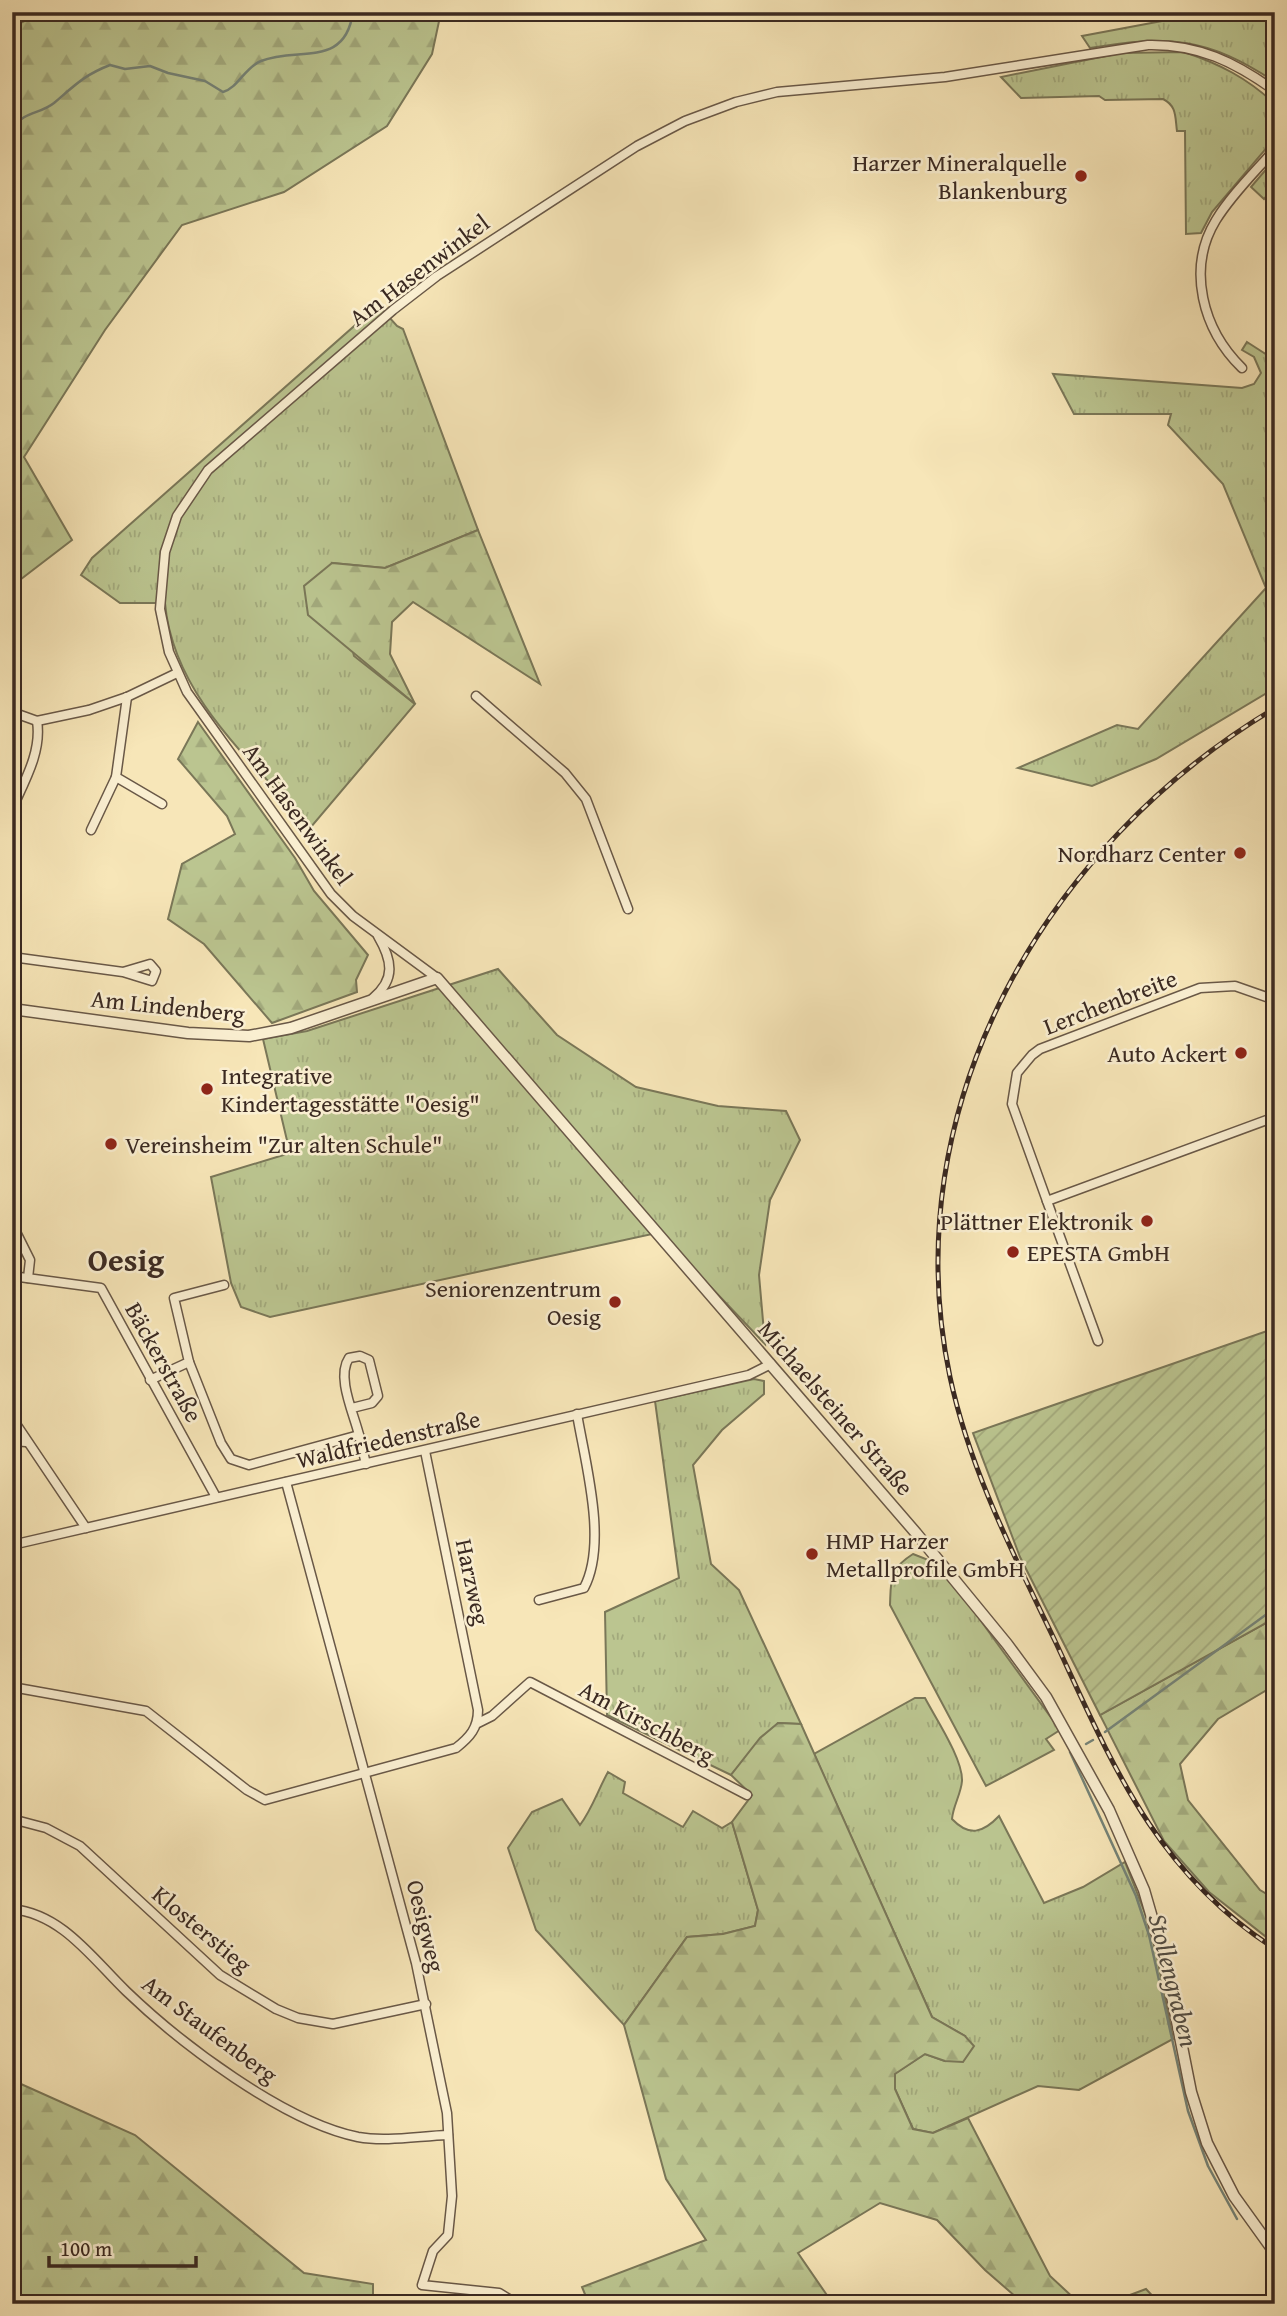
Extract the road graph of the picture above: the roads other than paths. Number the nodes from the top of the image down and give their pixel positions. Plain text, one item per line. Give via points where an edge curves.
1 (1275, 91) edge
2 (1275, 149) edge
3 (1241, 368) dead end
4 (177, 673) junction
5 (476, 696) dead end
6 (127, 697) junction
7 (12, 712) edge
8 (37, 721) junction
9 (116, 777) junction
10 (162, 804) dead end
11 (12, 809) edge
12 (91, 830) dead end
13 (628, 909) dead end
14 (376, 934) junction
15 (12, 957) edge
16 (123, 972) dead end
17 (437, 978) junction
18 (373, 998) junction
19 (1275, 1000) edge
20 (12, 1009) edge
21 (1275, 1117) edge
22 (1047, 1201) junction
23 (12, 1224) edge
24 (12, 1276) edge
25 (28, 1278) junction
26 (224, 1285) dead end
27 (1098, 1341) dead end
28 (189, 1362) junction
29 (771, 1364) junction
30 (150, 1380) junction
31 (352, 1408) junction
32 (577, 1414) junction
33 (12, 1418) edge
34 (359, 1435) junction
35 (12, 1441) edge
36 (26, 1442) junction
37 (425, 1451) junction
38 (366, 1464) junction
39 (286, 1482) junction
40 (216, 1497) junction
41 (86, 1528) junction
42 (12, 1545) edge
43 (540, 1600) dead end
44 (12, 1687) edge
45 (478, 1723) junction
46 (365, 1773) junction
47 (747, 1795) dead end
48 (12, 1819) edge
49 (12, 1909) edge
50 (426, 2004) junction
51 (448, 2135) junction
52 (1275, 2253) edge
53 (517, 2304) edge

1 - 4 street, Am Hasenwinkel via 1215,55 1177,46 1140,45 985,72 777,92 718,108 661,132 418,289 208,470 177,516 162,565 161,620
2 - 3 street via 1215,223 1202,265 1210,327
4 - 6 street
4 - 14 street, Am Hasenwinkel via 314,873 342,906
5 - 13 street via 565,773 586,799
6 - 8 street
6 - 9 street
7 - 8 street
8 - 11 street via 39,736 32,765
9 - 10 street
9 - 12 street
14 - 17 street, Am Hasenwinkel
14 - 18 street via 391,964 388,983
15 - 16 street, Am Lindenberg
17 - 18 street, Am Lindenberg
17 - 29 street, Michaelsteiner Straße
18 - 20 street, Am Lindenberg via 284,1030 233,1037
19 - 22 street, Lerchenbreite via 1235,986 1200,988 1032,1055 1017,1073 1012,1104
21 - 22 street
22 - 27 street, Lerchenbreite
23 - 25 street via 30,1260
24 - 25 street, Bäckerstraße
25 - 30 street, Bäckerstraße via 101,1288
26 - 28 street via 174,1298
28 - 30 street
28 - 34 street via 221,1443 240,1464
29 - 32 street, Waldfriedenstraße via 750,1375
29 - 52 street, Michaelsteiner Straße via 1007,1644 1075,1746 1144,1890 1167,1966 1207,2143 1234,2196
30 - 40 street, Bäckerstraße
31 - 31 street via 344,1366 349,1358 360,1356 369,1360 378,1396 372,1404
31 - 34 street
32 - 37 street, Waldfriedenstraße
32 - 43 street via 594,1530 593,1561 584,1588
33 - 36 street
34 - 38 street
35 - 36 street
36 - 41 street
37 - 38 street, Waldfriedenstraße
37 - 45 street, Harzweg via 472,1672
38 - 39 street, Waldfriedenstraße
39 - 40 street, Waldfriedenstraße
39 - 46 street, Oesigweg
40 - 41 street, Waldfriedenstraße
41 - 42 street, Waldfriedenstraße
44 - 46 street via 146,1711 265,1800
45 - 46 street via 456,1748
45 - 47 street, Am Kirschberg via 530,1682
46 - 50 street, Oesigweg
48 - 50 street, Klosterstieg via 46,1828 79,1846 220,1975 287,2013 333,2024
49 - 51 street, Am Staufenberg via 36,1913 58,1926 168,2027 232,2075 290,2110 359,2137
50 - 51 street, Oesigweg
51 - 53 street, Oesigweg via 452,2196 448,2235 433,2251 422,2285 499,2293

